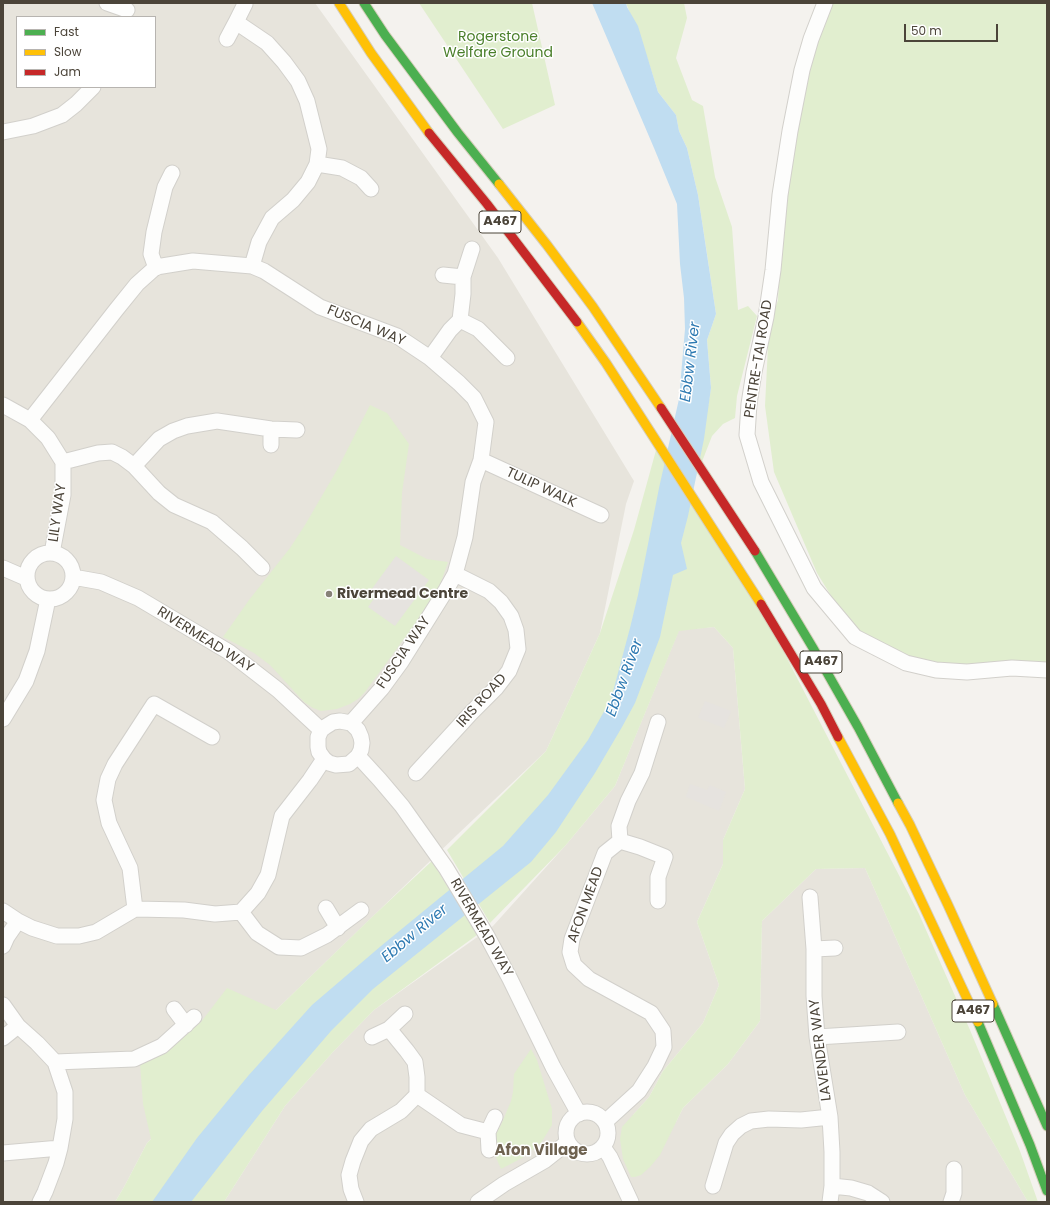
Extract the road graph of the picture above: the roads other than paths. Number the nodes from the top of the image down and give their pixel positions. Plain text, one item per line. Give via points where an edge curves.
1 (107, 3) edge
2 (338, 3) edge
3 (364, 3) edge
4 (825, 3) edge
5 (245, 4) edge
6 (127, 10) edge
7 (236, 22) junction
8 (227, 39) dead end
9 (92, 88) edge
10 (3, 132) edge
11 (317, 164) junction
12 (172, 173) dead end
13 (371, 189) dead end
14 (472, 249) dead end
15 (252, 266) junction
16 (156, 267) junction
17 (443, 275) dead end
18 (463, 277) junction
19 (460, 320) junction
20 (430, 358) junction
21 (507, 358) dead end
22 (3, 404) edge
23 (30, 420) junction
24 (271, 429) junction
25 (297, 430) dead end
26 (271, 445) dead end
27 (482, 460) junction
28 (63, 462) junction
29 (134, 466) junction
30 (601, 515) dead end
31 (52, 553) junction
32 (3, 568) edge
33 (262, 568) dead end
34 (454, 574) junction
35 (73, 577) junction
36 (26, 578) junction
37 (48, 599) junction
38 (1047, 670) edge
39 (3, 719) edge
40 (658, 722) dead end
41 (351, 723) junction
42 (321, 730) junction
43 (212, 737) dead end
44 (358, 756) junction
45 (324, 759) junction
46 (416, 773) dead end
47 (620, 841) junction
48 (810, 898) dead end
49 (658, 902) dead end
50 (326, 908) dead end
51 (135, 909) junction
52 (361, 910) dead end
53 (3, 911) edge
54 (241, 912) junction
55 (18, 921) junction
56 (338, 928) junction
57 (3, 946) edge
58 (835, 948) dead end
59 (814, 949) junction
60 (3, 1005) edge
61 (174, 1009) dead end
62 (406, 1014) dead end
63 (18, 1026) junction
64 (389, 1029) junction
65 (898, 1032) dead end
66 (817, 1037) junction
67 (3, 1038) edge
68 (372, 1038) dead end
69 (55, 1062) junction
70 (417, 1095) junction
71 (579, 1114) junction
72 (495, 1117) dead end
73 (830, 1117) junction
74 (605, 1122) junction
75 (1047, 1126) edge
76 (488, 1132) junction
77 (568, 1142) junction
78 (603, 1147) junction
79 (60, 1148) junction
80 (489, 1150) dead end
81 (3, 1153) edge
82 (954, 1169) dead end
83 (713, 1186) dead end
84 (832, 1186) junction
85 (1047, 1190) edge
86 (40, 1202) edge
87 (356, 1202) edge
88 (478, 1202) edge
89 (630, 1202) edge
90 (830, 1202) edge
91 (882, 1202) edge
92 (951, 1202) edge

1 - 6 street
2 - 85 main road, A467 via 424,126 487,204 606,363 747,580 820,704 890,834 980,1025
3 - 75 main road, A467 via 458,133 593,307 755,551 814,648 910,825
4 - 38 street, PENTRE-TAI ROAD via 802,70 790,131 766,317 749,404 747,435 762,482 814,588 855,638 906,663 936,670
5 - 7 street
7 - 8 street
7 - 11 street via 267,43 298,82 307,100 313,122 319,149
9 - 10 street via 62,115 33,126
11 - 13 street via 342,168 361,178
11 - 15 street via 308,182 293,200 272,218 258,242
12 - 16 street via 165,187 154,232 151,254
14 - 18 street
15 - 16 street, FUSCIA WAY via 193,261
15 - 20 street, FUSCIA WAY via 320,307 397,336
16 - 23 street via 137,284
17 - 18 street
18 - 19 street
19 - 20 street
19 - 21 street via 478,329
20 - 27 street, FUSCIA WAY via 474,398 486,422
22 - 23 street
23 - 28 street via 48,438
24 - 25 street
24 - 26 street
24 - 29 street via 217,421 187,426 160,439
27 - 30 street, TULIP WALK
27 - 34 street, FUSCIA WAY via 473,482 465,537
28 - 29 street via 98,452 112,452
28 - 31 street, LILY WAY via 63,495
29 - 33 street via 174,505 212,522
31 - 35 street via 66,559
31 - 36 street via 38,556 30,563
32 - 36 street
34 - 41 street, FUSCIA WAY via 400,662 382,688
34 - 46 street, IRIS ROAD via 489,591 501,602 511,616 518,649 509,671 496,688
35 - 37 street via 65,593
35 - 42 street, RIVERMEAD WAY via 101,582 138,598 229,652 278,690
36 - 37 street via 32,591
37 - 39 street via 37,651 26,681
40 - 47 street via 642,773 619,826
41 - 42 street via 333,722
41 - 44 street via 361,737 361,750
42 - 45 street via 318,747
43 - 51 street via 154,704 108,779 104,800 109,823 130,868
44 - 45 street via 349,764 342,766 336,766
44 - 71 street, RIVERMEAD WAY via 402,806 446,868 487,936
45 - 54 street via 282,816 268,875 258,893
47 - 49 street via 669,851 658,876
47 - 74 street, AFON MEAD via 605,853 572,939 570,952 574,966 589,978 652,1013 663,1031 664,1047 656,1066 638,1091
48 - 59 street, LAVENDER WAY
50 - 56 street
51 - 54 street via 184,910 215,914
51 - 55 street via 96,932 79,936 57,936
52 - 56 street
53 - 55 street
54 - 56 street via 257,933 279,947 301,948
55 - 57 street
58 - 59 street
59 - 66 street, LAVENDER WAY
60 - 63 street
61 - 69 street via 190,1021 162,1046 134,1059
62 - 64 street
63 - 67 street
63 - 69 street
64 - 68 street
64 - 70 street via 415,1062
65 - 66 street
66 - 73 street, LAVENDER WAY
69 - 79 street via 65,1092 65,1119
70 - 76 street via 461,1125
70 - 87 street via 401,1111 371,1129 361,1141 349,1175
71 - 74 street via 594,1114
71 - 77 street via 572,1118 567,1127
72 - 76 street
73 - 83 street via 801,1120 769,1118 740,1126 726,1143
73 - 84 street, LAVENDER WAY
74 - 78 street via 608,1136
76 - 80 street
77 - 78 street via 579,1153 586,1154 593,1154
77 - 88 street via 544,1161
78 - 89 street
79 - 81 street
79 - 86 street
82 - 92 street via 954,1193
84 - 90 street, LAVENDER WAY
84 - 91 street via 868,1193

